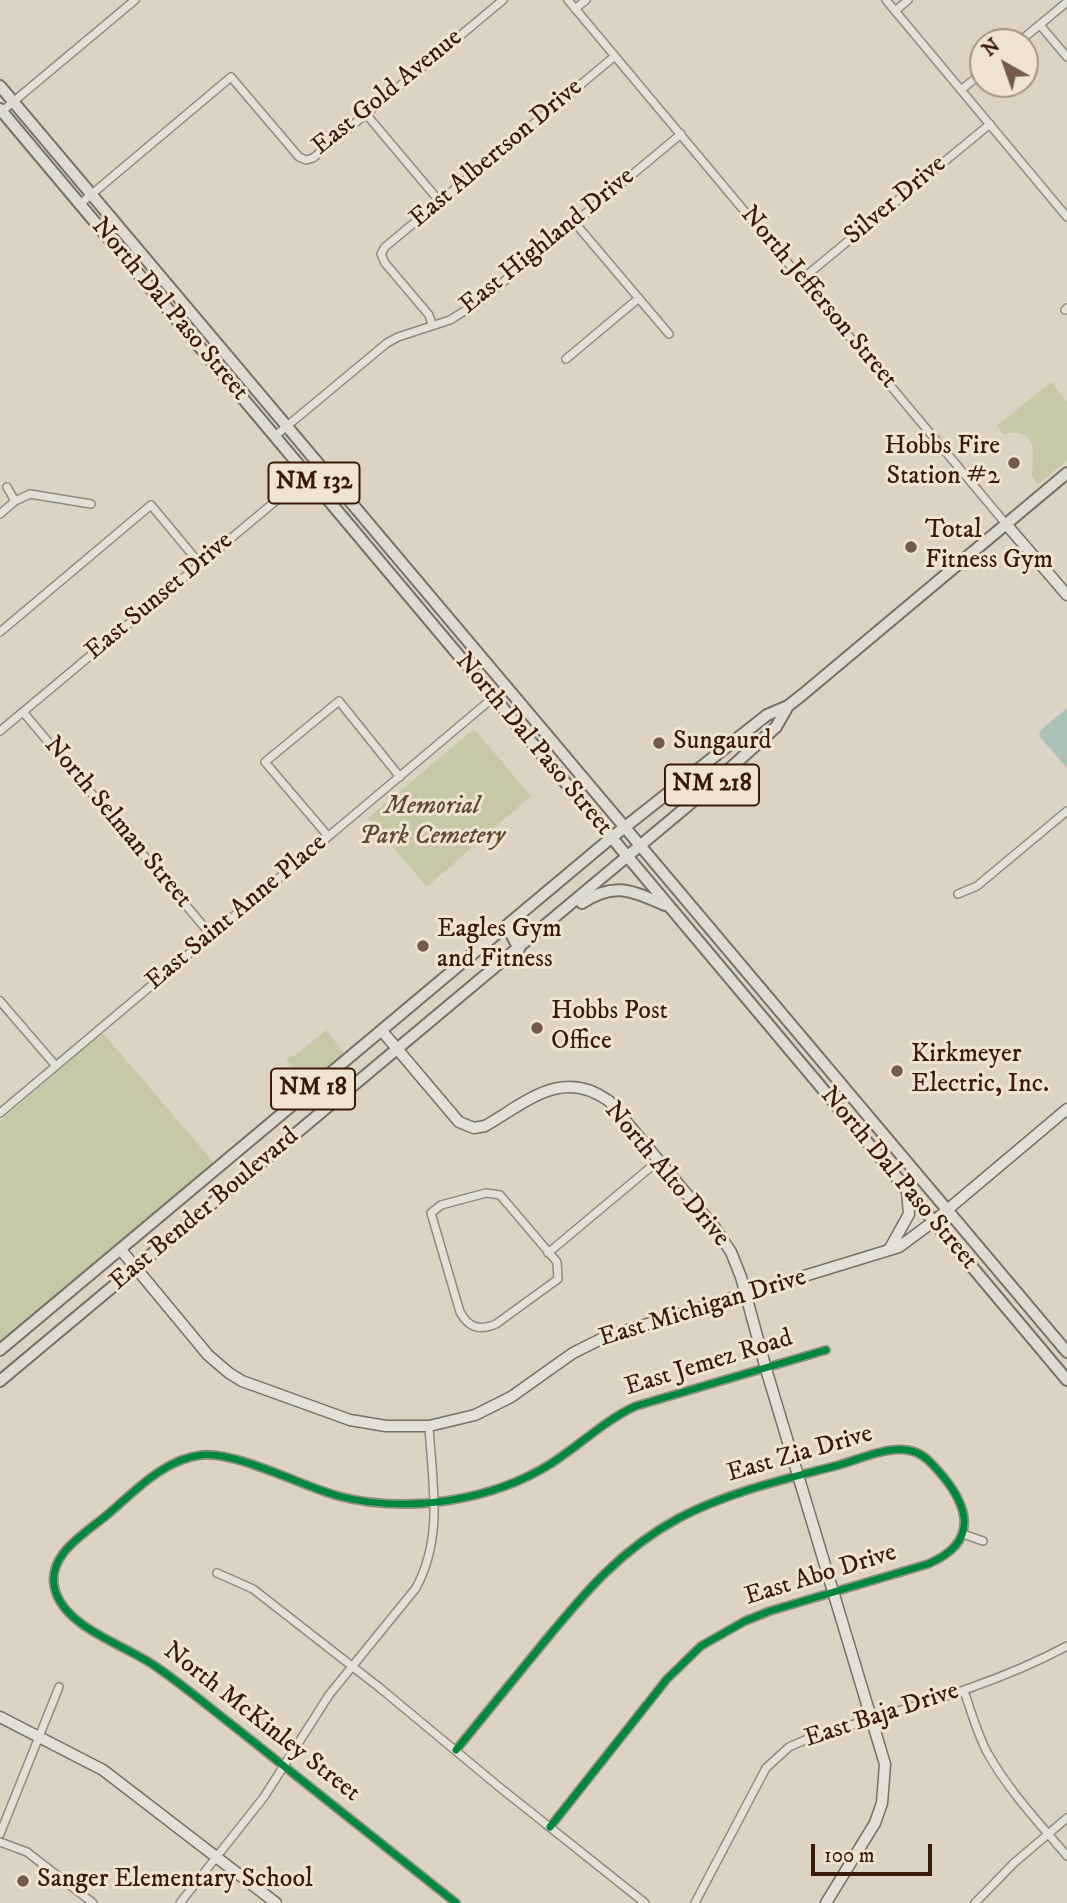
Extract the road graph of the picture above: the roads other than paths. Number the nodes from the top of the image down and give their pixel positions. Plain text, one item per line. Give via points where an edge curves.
1 (135, 0) edge
2 (503, 0) edge
3 (568, 0) edge
4 (586, 0) edge
5 (886, 0) edge
6 (908, 0) edge
7 (1067, 2) edge
8 (575, 9) junction
9 (895, 11) junction
10 (1040, 25) junction
11 (1036, 28) edge
12 (615, 55) junction
13 (1067, 57) edge
14 (969, 83) edge
15 (0, 86) edge
16 (961, 90) junction
17 (13, 102) junction
18 (1, 111) edge
19 (366, 114) junction
20 (990, 124) junction
21 (681, 134) junction
22 (92, 193) junction
23 (440, 202) junction
24 (80, 204) junction
25 (1067, 217) edge
26 (575, 223) junction
27 (803, 279) junction
28 (639, 298) junction
29 (432, 324) junction
30 (669, 334) dead end
31 (566, 359) dead end
32 (288, 426) junction
33 (275, 436) junction
34 (320, 464) junction
35 (1067, 473) edge
36 (307, 474) junction
37 (7, 487) dead end
38 (15, 501) junction
39 (91, 504) dead end
40 (0, 514) edge
41 (1006, 524) junction
42 (200, 564) junction
43 (1067, 596) edge
44 (0, 632) edge
45 (507, 686) junction
46 (494, 697) junction
47 (788, 706) junction
48 (23, 712) junction
49 (0, 731) edge
50 (400, 778) junction
51 (1067, 811) edge
52 (625, 827) junction
53 (328, 836) junction
54 (611, 838) junction
55 (641, 845) junction
56 (628, 857) junction
57 (958, 894) dead end
58 (569, 906) junction
59 (670, 908) junction
60 (507, 926) junction
61 (211, 935) junction
62 (519, 949) junction
63 (0, 1001) edge
64 (382, 1031) junction
65 (397, 1050) junction
66 (56, 1066) junction
67 (1067, 1109) edge
68 (0, 1113) edge
69 (658, 1161) junction
70 (907, 1190) junction
71 (947, 1210) junction
72 (934, 1221) junction
73 (121, 1250) junction
74 (889, 1251) junction
75 (548, 1253) junction
76 (136, 1268) junction
77 (746, 1293) junction
78 (0, 1350) edge
79 (826, 1350) dead end
80 (1067, 1352) edge
81 (766, 1369) junction
82 (1067, 1380) edge
83 (0, 1381) edge
84 (429, 1426) junction
85 (798, 1476) junction
86 (433, 1503) junction
87 (963, 1534) junction
88 (983, 1541) dead end
89 (217, 1573) dead end
90 (52, 1574) joint
91 (832, 1593) junction
92 (1067, 1646) edge
93 (352, 1666) junction
94 (59, 1687) dead end
95 (964, 1691) junction
96 (0, 1717) edge
97 (872, 1718) junction
98 (40, 1737) junction
99 (456, 1750) junction
100 (285, 1766) junction
101 (1067, 1818) edge
102 (550, 1827) junction
103 (0, 1833) edge
104 (1048, 1833) junction
105 (0, 1842) edge
106 (218, 1856) junction
107 (1067, 1856) edge
108 (93, 1903) edge
109 (180, 1903) edge
110 (276, 1903) edge
111 (456, 1903) edge
112 (645, 1903) edge
113 (695, 1903) edge
114 (826, 1903) edge
115 (975, 1903) edge

1 - 17 street
2 - 19 street, East Gold Avenue
3 - 8 street, North Jefferson Street
4 - 8 street
5 - 9 street
6 - 9 street
7 - 10 street
8 - 12 street, North Jefferson Street
9 - 16 street
10 - 11 street
10 - 13 street
12 - 21 street, North Jefferson Street
12 - 23 street, East Albertson Drive
14 - 16 street
15 - 17 main road, North Dal Paso Street / NM 132
16 - 20 street
17 - 18 street
17 - 22 main road, North Dal Paso Street / NM 132
18 - 24 main road, North Dal Paso Street / NM 132
19 - 22 street, East Gold Avenue via 306,160 230,77
19 - 23 street
20 - 25 street
20 - 27 street, Silver Drive
21 - 26 street, East Highland Drive
21 - 27 street, North Jefferson Street
22 - 24 street
22 - 32 main road, North Dal Paso Street / NM 132
23 - 29 street, East Albertson Drive via 381,254
24 - 33 main road, North Dal Paso Street / NM 132
26 - 28 street
26 - 29 street, East Highland Drive via 479,302 450,320
27 - 41 street, North Jefferson Street
28 - 30 street
28 - 31 street
29 - 32 street, East Highland Drive via 387,343
32 - 33 street, East Highland Drive
32 - 34 main road, North Dal Paso Street / NM 132
33 - 36 main road, North Dal Paso Street / NM 132
34 - 36 street, East Sunset Drive
34 - 45 main road, North Dal Paso Street / NM 132
35 - 41 main road, East Bender Boulevard / NM 218
36 - 42 street, East Sunset Drive
36 - 46 main road, North Dal Paso Street / NM 132
37 - 38 street
38 - 39 street via 30,494
38 - 40 street
41 - 43 street, North Jefferson Street
41 - 47 main road, East Bender Boulevard / NM 218
42 - 44 street via 151,505
42 - 48 street, East Sunset Drive
45 - 46 street, East Saint Anne Place
45 - 52 main road, North Dal Paso Street / NM 132
46 - 50 street, East Saint Anne Place
46 - 54 main road, North Dal Paso Street / NM 132
47 - 52 main road, East Bender Boulevard via 766,715
47 - 55 main road, East Bender Boulevard / NM 218 via 776,727
48 - 49 street, East Sunset Drive
48 - 61 street, North Selman Street
50 - 53 street, East Saint Anne Place
50 - 53 street via 339,701 265,762
51 - 57 street via 977,886
52 - 54 main road, East Bender Boulevard / NM 18
52 - 55 main road, North Dal Paso Street / NM 132
53 - 61 street, East Saint Anne Place
54 - 56 main road, North Dal Paso Street / NM 132
54 - 60 main road, East Bender Boulevard / NM 18
55 - 56 main road, East Bender Boulevard / NM 218
55 - 71 main road, North Dal Paso Street
56 - 58 main road, East Bender Boulevard / NM 18
56 - 59 main road, North Dal Paso Street
58 - 59 main road via 605,891 621,890
58 - 62 main road, East Bender Boulevard / NM 18
59 - 70 main road, North Dal Paso Street
60 - 62 main road
60 - 64 main road, East Bender Boulevard / NM 18
61 - 66 street, East Saint Anne Place
62 - 65 main road, East Bender Boulevard / NM 18
63 - 66 street
64 - 65 street, North Alto Drive
64 - 73 main road, East Bender Boulevard / NM 18
65 - 69 street, North Alto Drive via 467,1126 485,1126 546,1091 564,1086 587,1088 609,1101
65 - 76 main road, East Bender Boulevard / NM 18
66 - 68 street, East Saint Anne Place
67 - 71 street, East Michigan Drive
69 - 75 street
69 - 77 street, North Alto Drive via 725,1241
70 - 72 main road, North Dal Paso Street
70 - 74 street via 909,1214
71 - 72 street, East Michigan Drive
71 - 80 main road, North Dal Paso Street
72 - 74 street, East Michigan Drive
72 - 82 main road, North Dal Paso Street
73 - 76 street, East Michigan Drive
73 - 78 main road, East Bender Boulevard / NM 18
74 - 77 street, East Michigan Drive
75 - 75 street via 557,1262 558,1279 496,1324 473,1327 460,1312 430,1213 441,1205 486,1193 500,1195
76 - 83 main road, East Bender Boulevard / NM 18
76 - 84 street, East Michigan Drive via 208,1355 242,1381 350,1420
77 - 81 street, North Alto Drive
77 - 84 street, East Michigan Drive via 605,1337 573,1353 512,1397 475,1415
79 - 81 street, East Jemez Road
81 - 85 street, North Alto Drive
81 - 86 street, East Jemez Road via 636,1406 515,1482
84 - 86 street
85 - 87 street, East Zia Drive via 907,1448 922,1455 951,1486 963,1507
85 - 91 street, North Alto Drive
85 - 99 street, East Zia Drive via 696,1510 622,1556 574,1604
86 - 90 street, East Jemez Road via 345,1498 245,1462 198,1455 182,1459 152,1478 70,1546
86 - 93 street via 433,1544 423,1574
87 - 88 street
87 - 91 street, East Abo Drive via 940,1559
89 - 93 street via 253,1589
90 - 100 street, North McKinley Street via 56,1595 70,1616 154,1665
91 - 97 street, North Alto Drive
91 - 102 street, East Abo Drive via 745,1621 701,1646 667,1679
92 - 95 street, East Baja Drive
93 - 99 street
93 - 100 street
94 - 98 street
95 - 97 street, East Baja Drive
95 - 104 street via 986,1750
96 - 98 street
97 - 113 street, East Baja Drive via 798,1742 773,1760 754,1787
97 - 114 street, North Alto Drive via 885,1764 882,1803 875,1823
98 - 103 street
98 - 106 street via 103,1770
99 - 102 street
100 - 106 street
100 - 111 street, North McKinley Street
101 - 104 street
102 - 112 street
104 - 107 street
104 - 115 street
105 - 108 street via 27,1852
106 - 109 street
106 - 110 street

